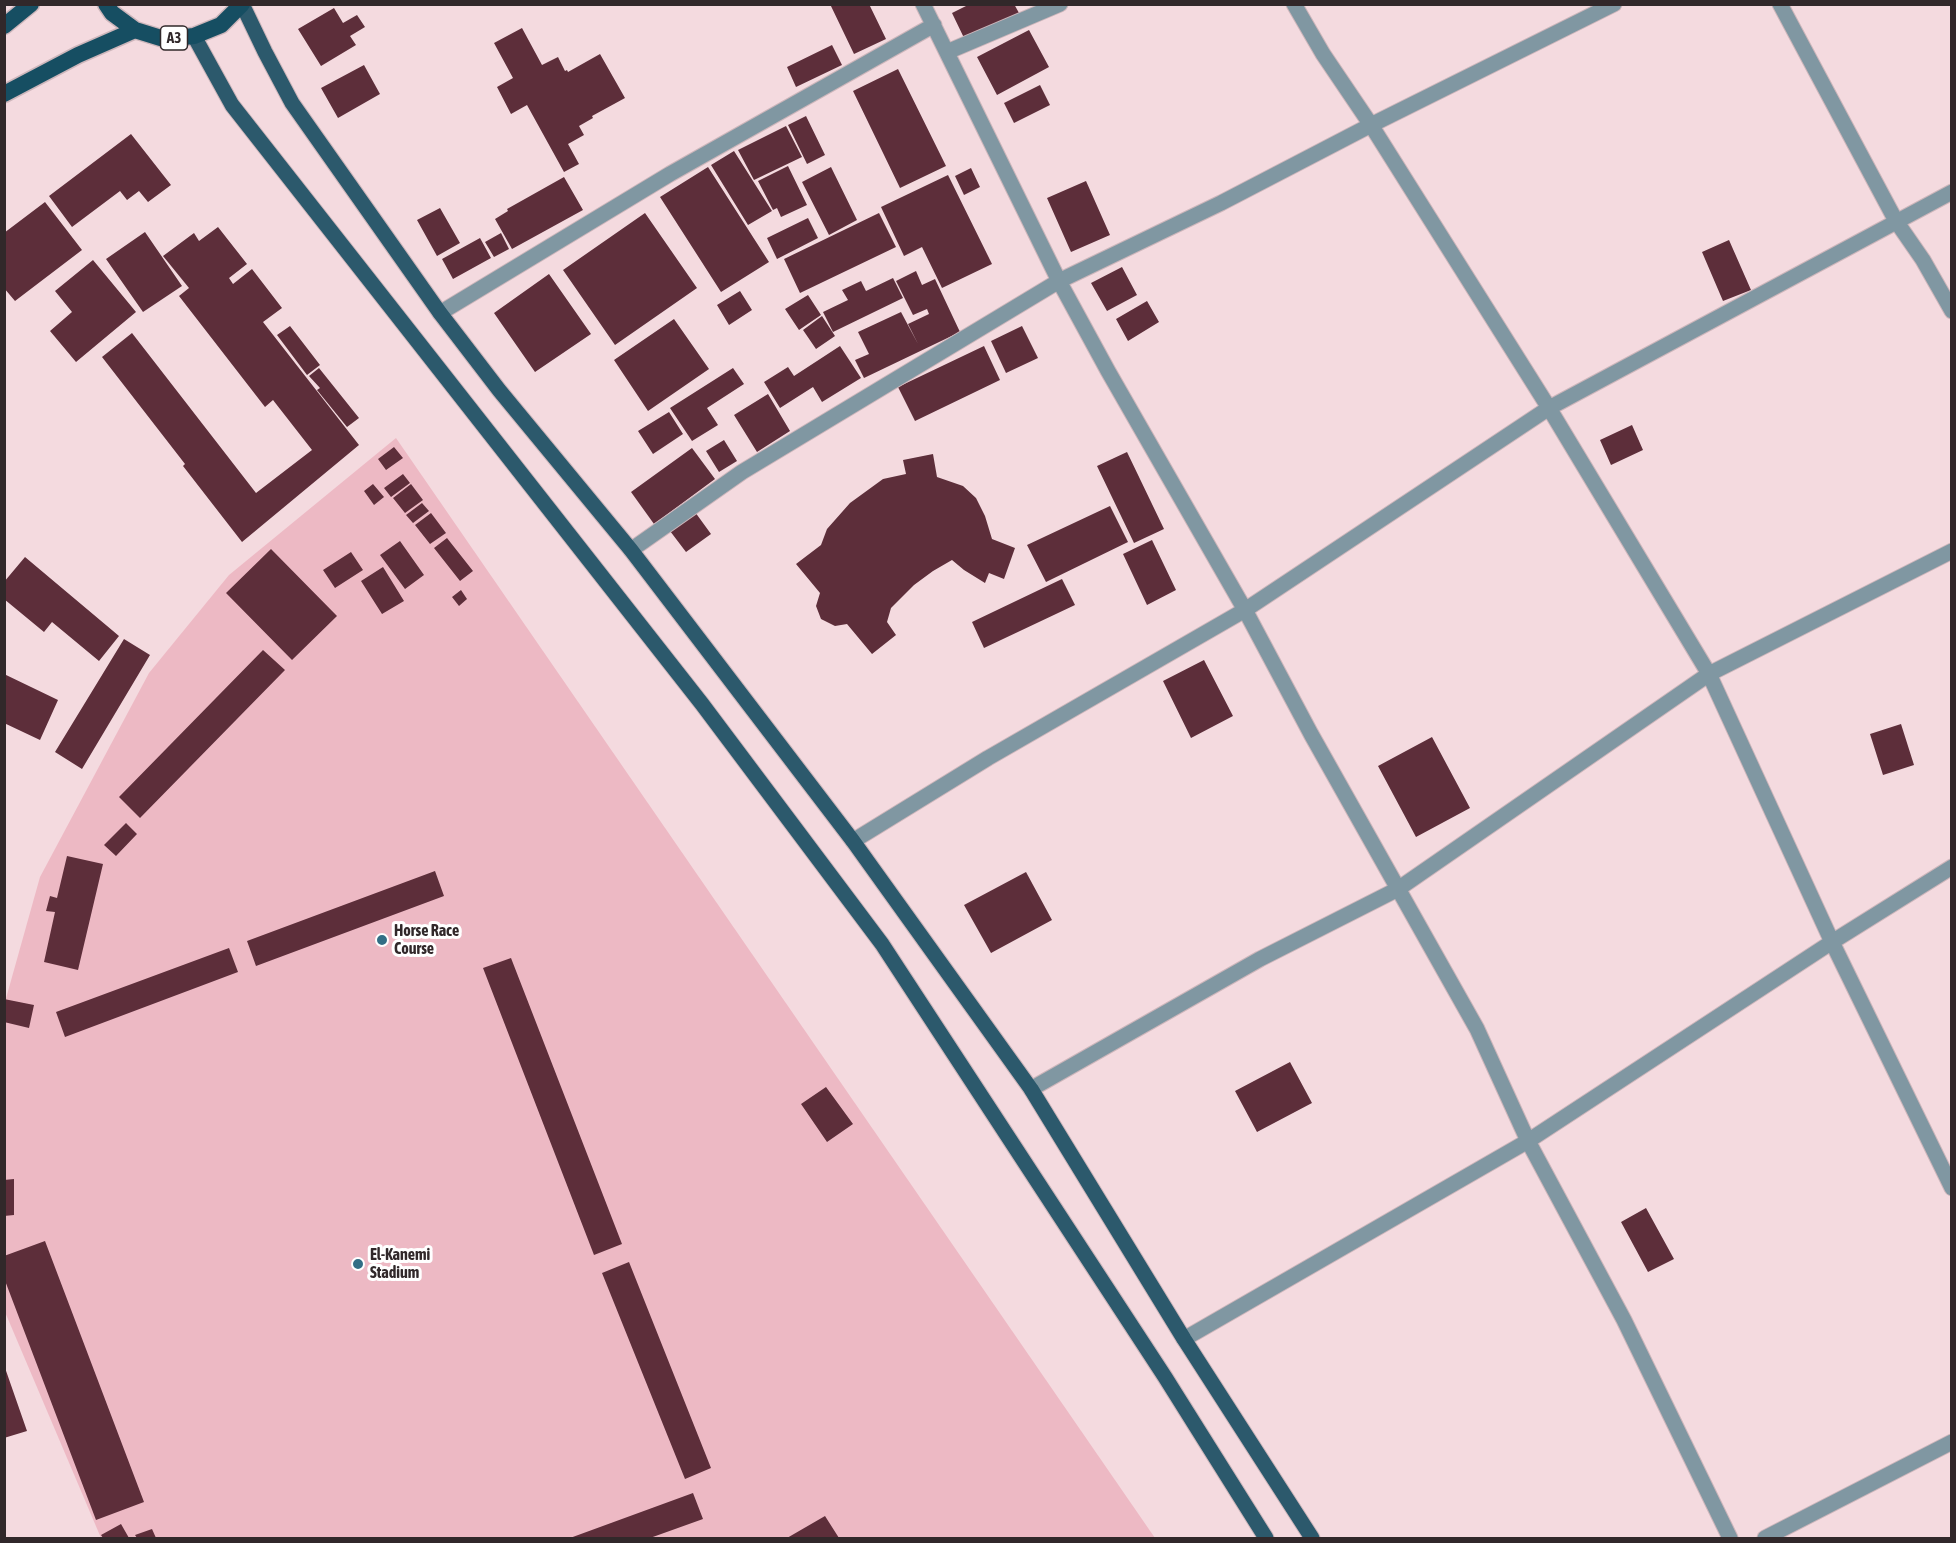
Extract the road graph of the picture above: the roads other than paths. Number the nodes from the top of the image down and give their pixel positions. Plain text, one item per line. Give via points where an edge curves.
1 (31, 4) edge
2 (106, 4) edge
3 (242, 4) edge
4 (924, 4) edge
5 (1060, 4) edge
6 (1294, 4) edge
7 (1614, 4) edge
8 (1780, 4) edge
9 (934, 25) junction
10 (4, 26) edge
11 (135, 30) junction
12 (194, 36) junction
13 (947, 52) junction
14 (4, 94) edge
15 (1371, 125) junction
16 (1952, 192) edge
17 (1896, 221) junction
18 (1059, 281) junction
19 (1952, 311) edge
20 (440, 313) junction
21 (1549, 408) junction
22 (631, 550) junction
23 (1952, 551) edge
24 (1245, 610) junction
25 (1709, 674) junction
26 (854, 841) junction
27 (1952, 867) edge
28 (1398, 889) junction
29 (1832, 942) junction
30 (1031, 1089) junction
31 (1528, 1141) junction
32 (1952, 1188) edge
33 (1184, 1339) junction
34 (1952, 1442) edge
35 (1266, 1539) edge
36 (1312, 1539) edge
37 (1730, 1539) edge
38 (1765, 1539) edge

1 - 10 highway
2 - 11 highway, A3
3 - 12 highway, A3 via 221,25
3 - 20 main road via 292,103
4 - 9 street
5 - 13 street
6 - 15 street
7 - 15 street
8 - 17 street
9 - 13 street
9 - 20 street via 670,174
11 - 12 highway, A3 via 164,39
11 - 14 highway
12 - 35 main road via 232,105 702,704 882,944
13 - 18 street
15 - 18 street
15 - 21 street
16 - 17 street
17 - 19 street
17 - 21 street
18 - 22 street via 742,472
18 - 24 street
20 - 22 main road
21 - 24 street
21 - 25 street
22 - 26 main road
23 - 25 street
24 - 26 street via 988,758
24 - 28 street
25 - 28 street
25 - 29 street
26 - 30 main road
27 - 29 street
28 - 30 street via 1260,959
28 - 31 street via 1477,1029
29 - 31 street
29 - 32 street
30 - 33 main road
31 - 33 street
31 - 37 street via 1624,1320
33 - 36 main road
34 - 38 street

